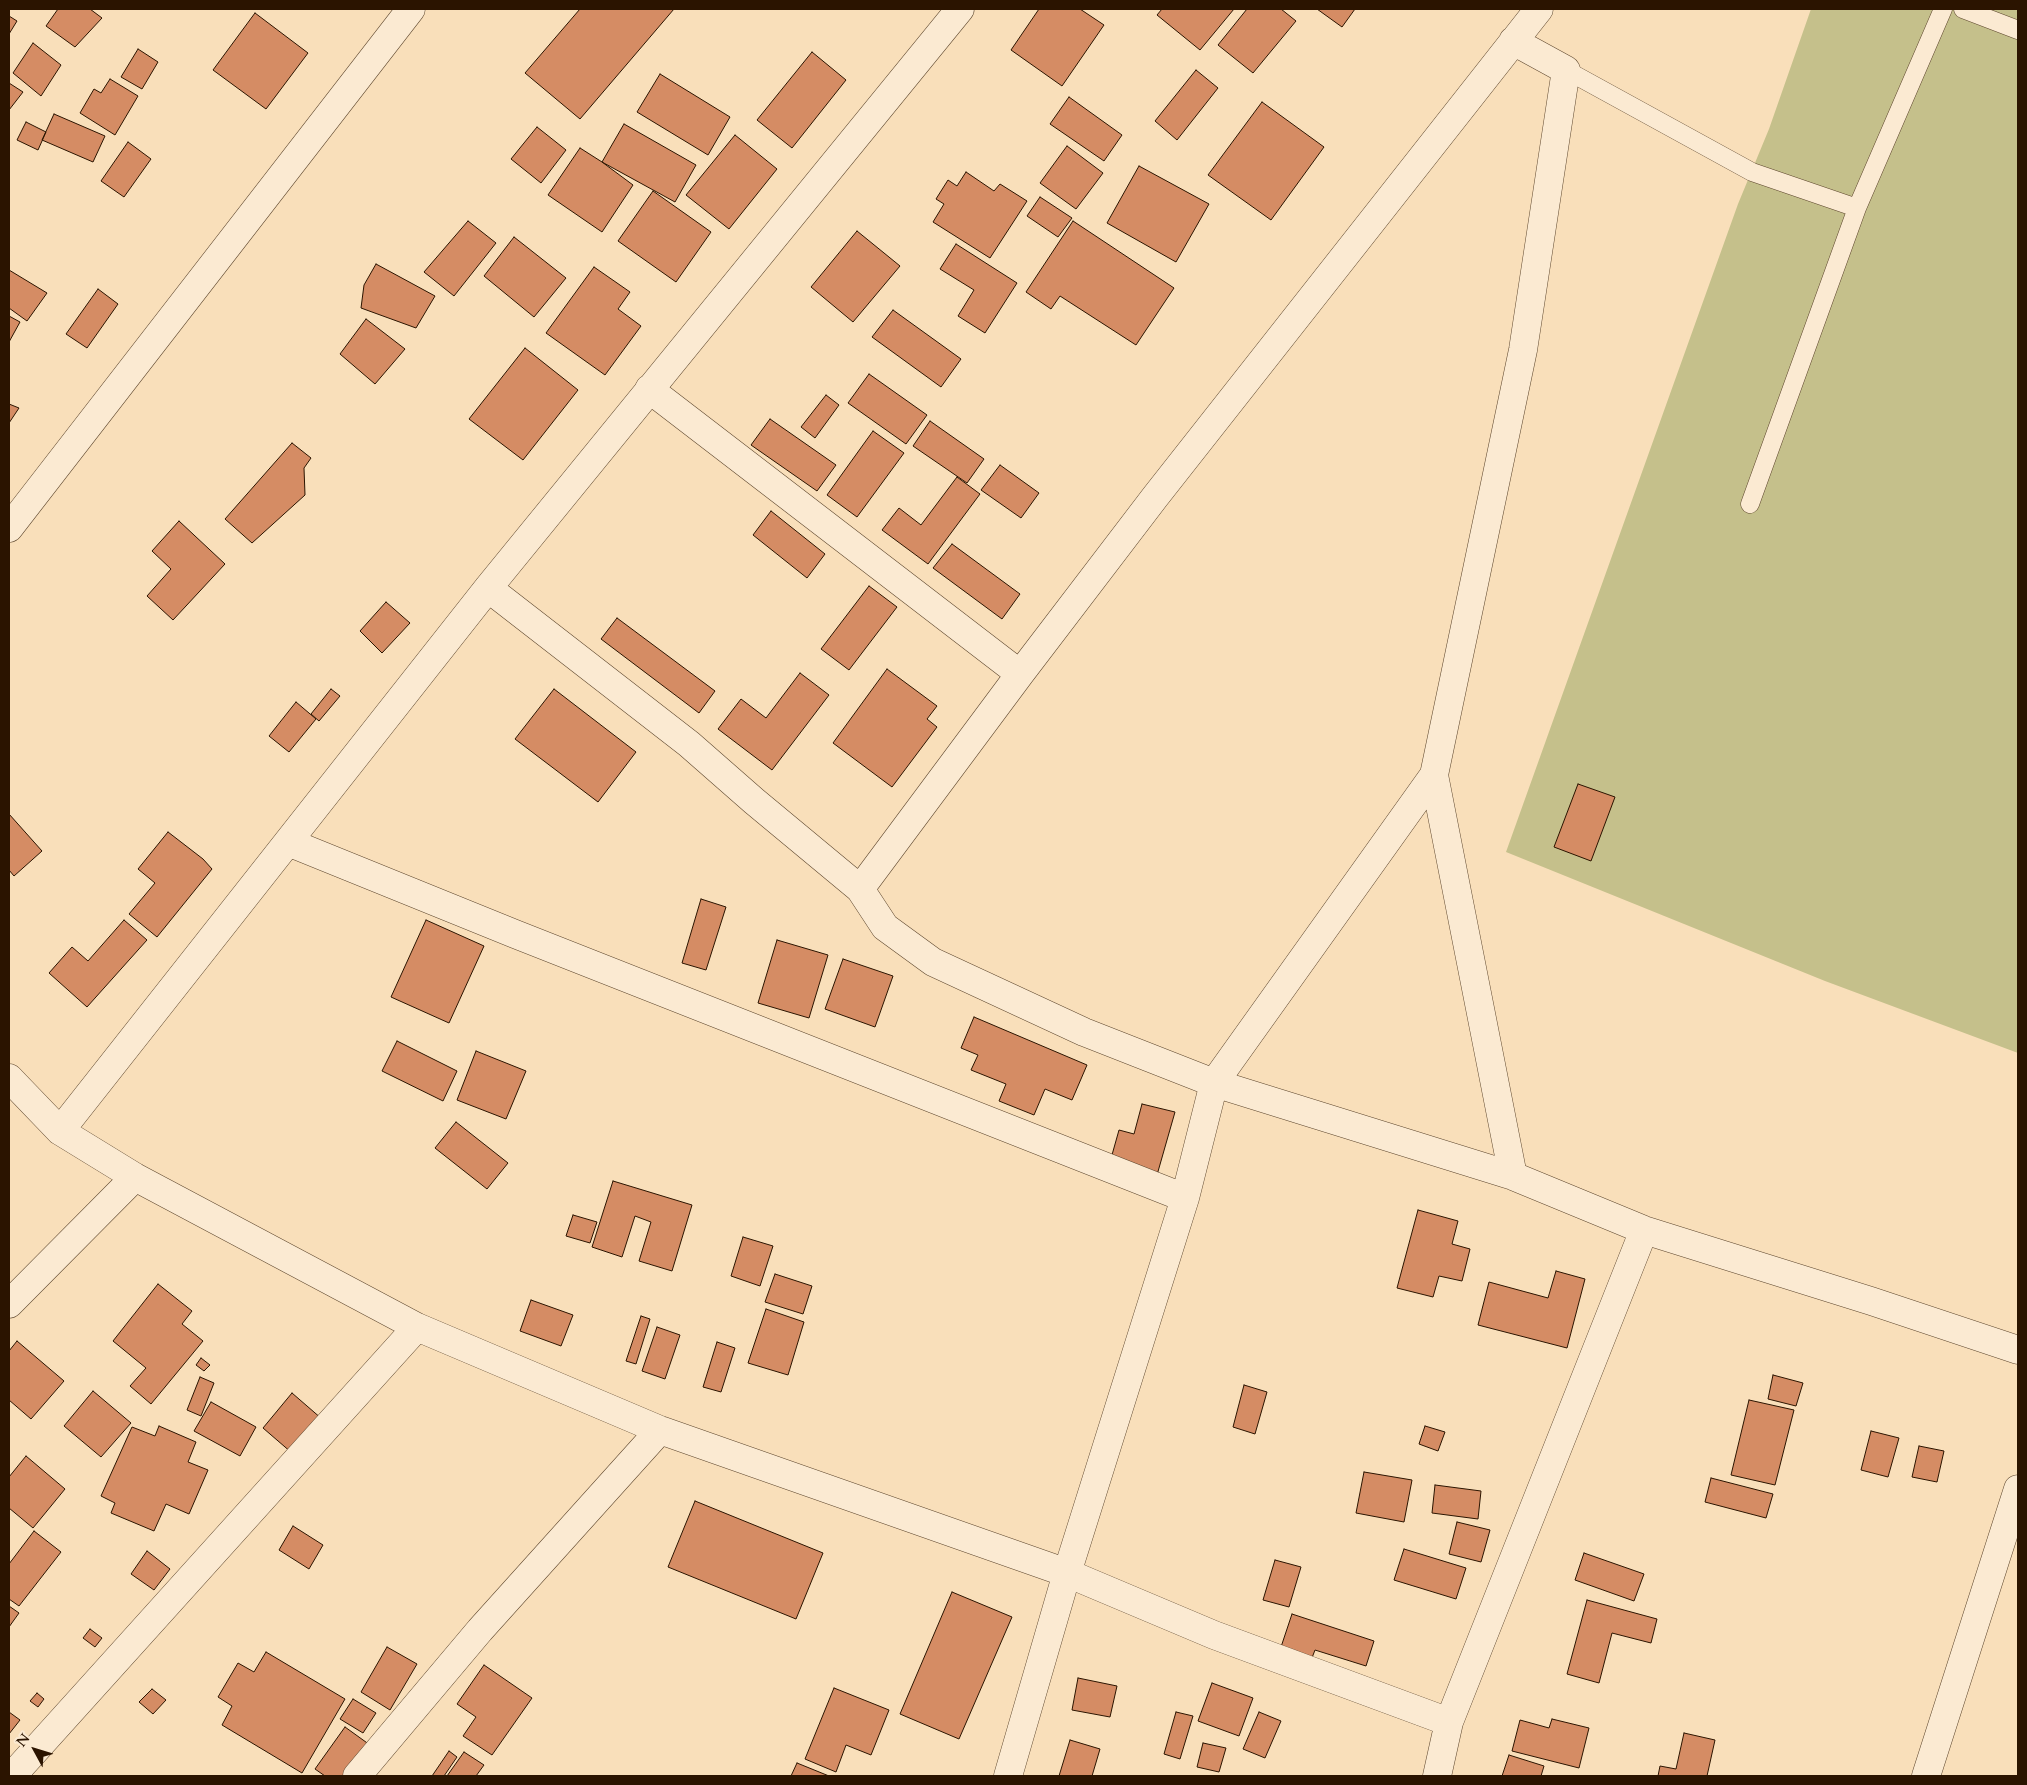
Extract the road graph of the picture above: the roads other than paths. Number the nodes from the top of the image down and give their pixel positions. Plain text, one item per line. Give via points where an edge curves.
1 (411, 9) edge
2 (960, 9) edge
3 (1539, 9) edge
4 (1943, 9) edge
5 (1963, 9) edge
6 (2018, 30) edge
7 (1513, 41) junction
8 (1566, 70) junction
9 (1857, 208) junction
10 (650, 389) junction
11 (1750, 504) dead end
12 (9, 528) edge
13 (488, 588) junction
14 (1020, 674) junction
15 (1434, 774) junction
16 (288, 842) junction
17 (860, 889) junction
18 (9, 1078) edge
19 (1214, 1083) junction
20 (60, 1131) junction
21 (1513, 1176) junction
22 (135, 1177) junction
23 (1184, 1198) junction
24 (1644, 1230) junction
25 (9, 1304) edge
26 (417, 1328) junction
27 (2018, 1350) edge
28 (660, 1430) junction
29 (2018, 1489) edge
30 (1067, 1573) junction
31 (1449, 1722) junction
32 (12, 1776) edge
33 (357, 1776) edge
34 (1008, 1776) edge
35 (1437, 1776) edge
36 (1926, 1776) edge

1 - 12 street
2 - 10 street
3 - 7 street
4 - 9 lane
5 - 6 lane
7 - 8 street
7 - 14 street
8 - 9 lane via 1752,172
8 - 15 street via 1523,350
9 - 11 lane
10 - 13 street
10 - 14 street
13 - 16 street
13 - 17 street via 689,744
14 - 17 street
15 - 19 street
15 - 21 street
16 - 20 street
16 - 23 street
17 - 19 street via 885,927 933,962 1084,1032
18 - 20 street
19 - 21 street
19 - 23 street
20 - 22 street
21 - 24 street
22 - 25 street
22 - 26 street
23 - 30 street
24 - 27 street
24 - 31 street
26 - 28 street
26 - 32 street
28 - 30 street
28 - 33 street via 480,1630
29 - 36 street
30 - 31 street via 1214,1635
30 - 34 street
31 - 35 street

